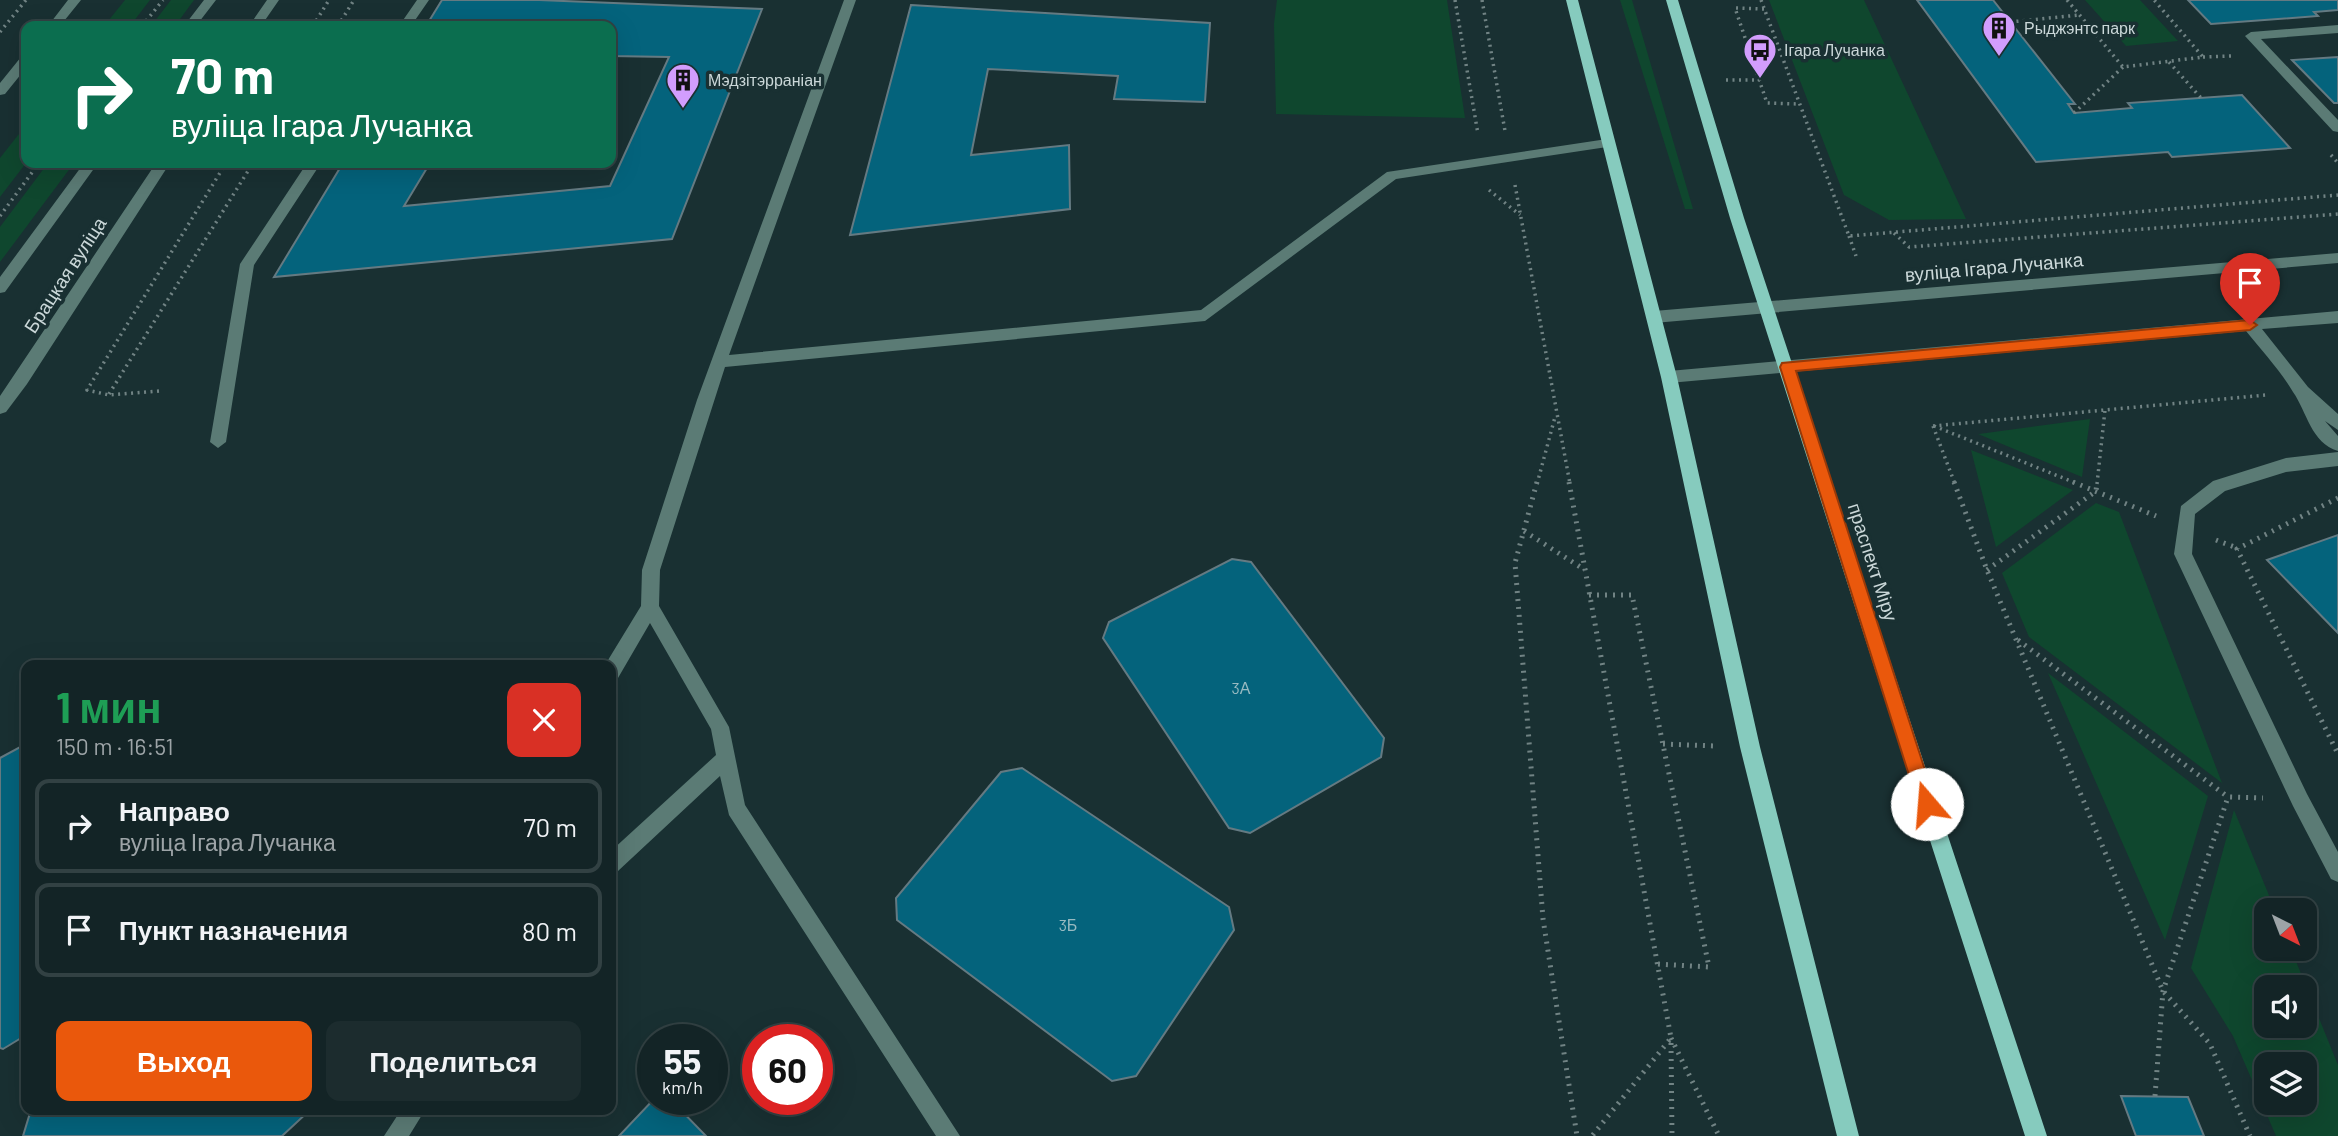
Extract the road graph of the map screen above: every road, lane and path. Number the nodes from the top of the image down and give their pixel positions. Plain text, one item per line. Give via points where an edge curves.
1 (26, 0) edge
2 (75, 0) edge
3 (163, 0) edge
4 (209, 0) edge
5 (273, 0) edge
6 (330, 0) edge
7 (354, 0) edge
8 (423, 0) edge
9 (849, 0) edge
10 (1455, 0) edge
11 (1482, 0) edge
12 (1572, 0) edge
13 (1672, 0) edge
14 (1761, 0) edge
15 (2067, 0) edge
16 (2154, 0) edge
17 (1764, 9) junction
18 (2080, 15) junction
19 (58, 21) edge
20 (146, 21) edge
21 (194, 21) edge
22 (259, 21) edge
23 (316, 21) edge
24 (341, 21) edge
25 (408, 21) edge
26 (2010, 22) dead end
27 (2338, 29) edge
28 (0, 32) edge
29 (2168, 61) junction
30 (21, 66) edge
31 (2123, 66) junction
32 (0, 91) edge
33 (2201, 98) dead end
34 (1799, 104) junction
35 (2074, 113) dead end
36 (2338, 128) edge
37 (1607, 143) junction
38 (1510, 157) junction
39 (1483, 161) junction
40 (34, 168) edge
41 (87, 168) edge
42 (160, 168) edge
43 (223, 168) edge
44 (250, 168) edge
45 (311, 168) edge
46 (2338, 195) edge
47 (2338, 214) edge
48 (0, 216) edge
49 (1521, 216) junction
50 (1893, 232) junction
51 (1849, 236) junction
52 (1856, 256) dead end
53 (2338, 258) edge
54 (0, 288) edge
55 (1768, 307) junction
56 (1654, 317) junction
57 (2338, 317) edge
58 (2250, 325) junction
59 (719, 362) junction
60 (1787, 367) junction
61 (1669, 377) junction
62 (159, 391) dead end
63 (2302, 391) junction
64 (109, 395) junction
65 (0, 408) edge
66 (2105, 410) junction
67 (1556, 413) junction
68 (2338, 424) edge
69 (1933, 426) junction
70 (218, 442) dead end
71 (2338, 445) edge
72 (2338, 459) edge
73 (2096, 491) junction
74 (2338, 498) edge
75 (2163, 519) dead end
76 (1524, 531) junction
77 (1585, 570) junction
78 (1987, 570) junction
79 (1590, 595) junction
80 (650, 607) junction
81 (2016, 639) junction
82 (616, 663) edge
83 (1663, 744) junction
84 (1749, 747) junction
85 (2338, 754) edge
86 (725, 759) junction
87 (2228, 797) junction
88 (2238, 797) dead end
89 (616, 859) edge
90 (2338, 872) edge
91 (1657, 964) junction
92 (2162, 991) junction
93 (1671, 1038) junction
94 (2155, 1096) dead end
95 (410, 1115) edge
96 (395, 1136) edge
97 (949, 1136) edge
98 (1577, 1136) edge
99 (1592, 1136) edge
100 (1672, 1136) edge
101 (1719, 1136) edge
102 (1847, 1136) edge
103 (2036, 1136) edge
104 (2250, 1136) edge

1 - 28 path
2 - 19 street
3 - 20 path
4 - 21 street
5 - 22 street
6 - 23 path
7 - 24 path
8 - 25 street
9 - 59 street
10 - 39 path
11 - 38 path
12 - 37 main road
13 - 55 main road, праспект Міру
14 - 17 path
15 - 18 path
16 - 29 path via 2203,57
17 - 34 path
17 - 34 path via 1735,8 1767,103
18 - 26 path
18 - 31 path
27 - 36 street via 2251,36
29 - 31 path
29 - 33 path
30 - 32 street
31 - 35 path
34 - 51 path
37 - 38 street
37 - 56 main road
38 - 39 street
38 - 49 path
39 - 49 path via 1487,189
39 - 59 street via 1392,175 1205,315
40 - 48 path
41 - 54 street
42 - 65 street, Брацкая вуліца
43 - 64 path via 87,390
44 - 64 path
45 - 70 street via 247,264
46 - 50 path
47 - 50 path via 1909,247
49 - 67 path
50 - 51 path
51 - 52 path
53 - 55 street, вуліца Ігара Лучанка
55 - 56 street, вуліца Ігара Лучанка
55 - 60 main road, праспект Міру
56 - 61 main road
57 - 58 street
58 - 60 street
58 - 63 street
59 - 80 street via 651,570
60 - 61 street
60 - 103 main road, праспект Міру
61 - 84 main road
62 - 64 path
63 - 66 path
63 - 68 street
63 - 71 street via 2311,416
66 - 69 path
66 - 73 path
67 - 76 path
67 - 77 path
69 - 73 path
69 - 78 path
72 - 90 street via 2286,465 2219,486 2187,512 2183,554
73 - 75 path
73 - 78 path
74 - 85 path via 2237,549
76 - 77 path
76 - 98 path via 1515,563 1543,919
77 - 79 path
78 - 81 path
79 - 83 path via 1632,595
79 - 91 path
80 - 82 street
80 - 86 street via 720,727
81 - 87 path
81 - 92 path
83 - 84 path
83 - 91 path via 1709,967
84 - 102 main road
86 - 89 street
86 - 97 street via 736,808
87 - 88 path
87 - 92 path
91 - 93 path
92 - 94 path
92 - 104 path via 2210,1044
93 - 99 path
93 - 100 path
93 - 101 path
95 - 96 street

